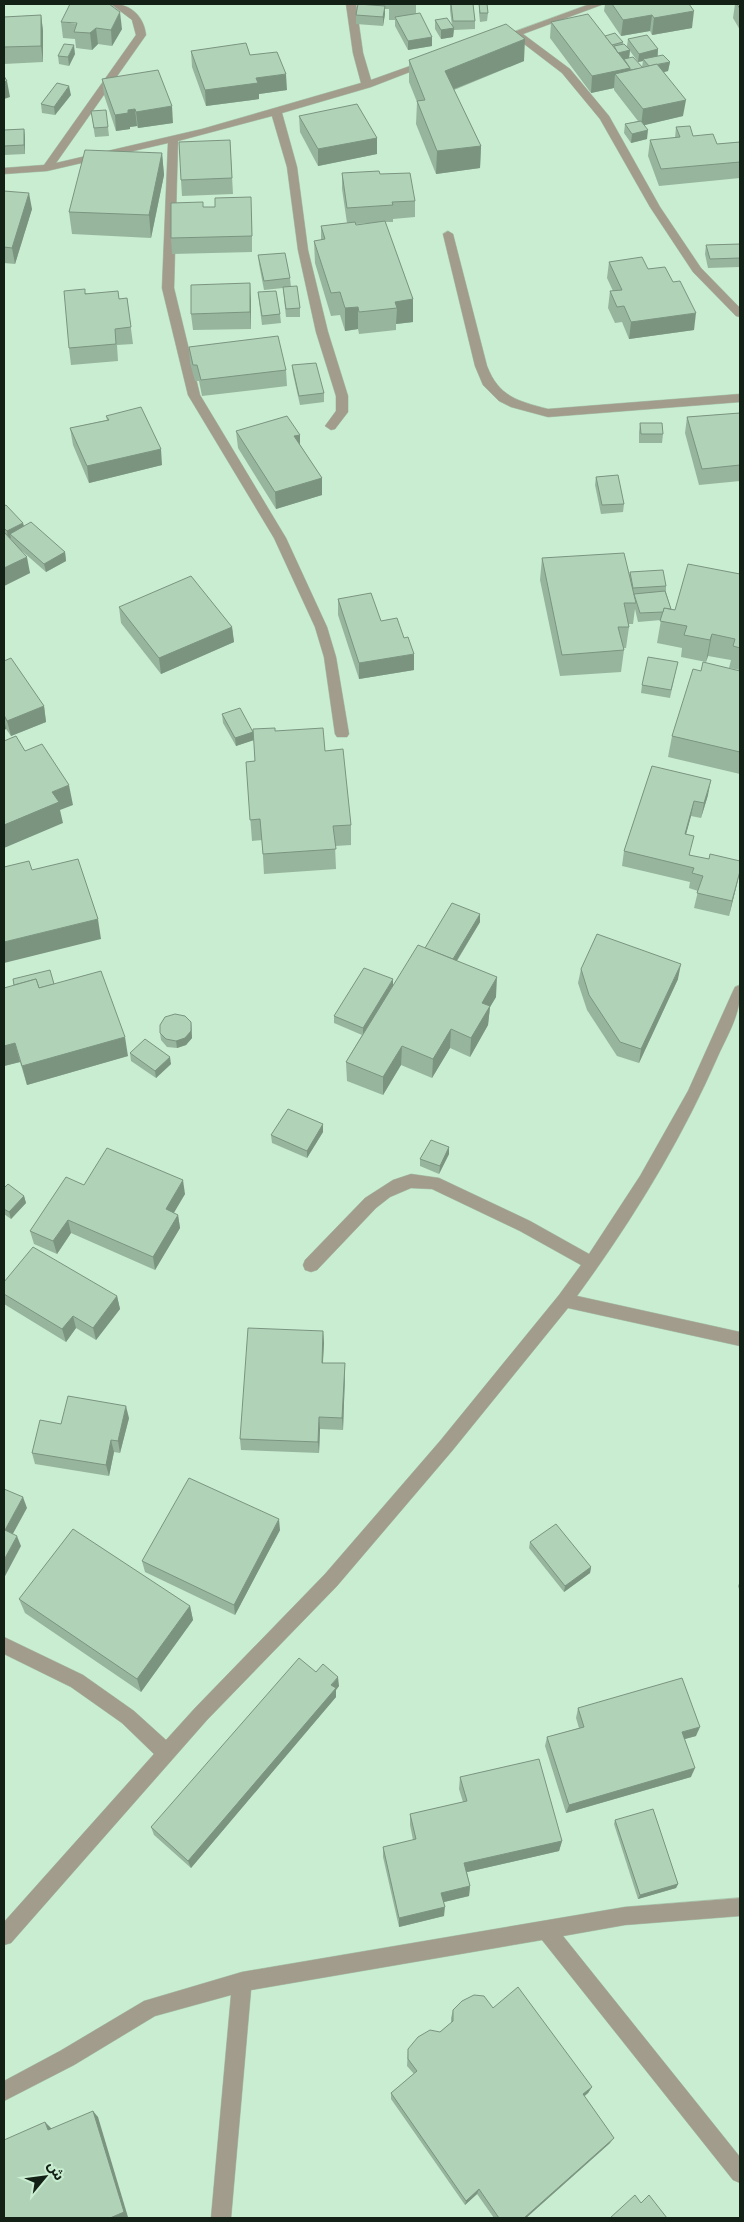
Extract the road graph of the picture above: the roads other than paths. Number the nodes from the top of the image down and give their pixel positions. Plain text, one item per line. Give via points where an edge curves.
1 (116, 4) edge
2 (350, 4) edge
3 (599, 4) edge
4 (516, 32) junction
5 (488, 42) edge
6 (442, 59) edge
7 (367, 85) junction
8 (276, 111) junction
9 (173, 139) junction
10 (47, 168) junction
11 (4, 171) edge
12 (448, 234) dead end
13 (740, 314) edge
14 (740, 398) edge
15 (331, 426) dead end
16 (342, 734) dead end
17 (740, 991) edge
18 (592, 1263) junction
19 (310, 1265) dead end
20 (565, 1300) junction
21 (740, 1339) edge
22 (4, 1645) edge
23 (166, 1753) junction
24 (740, 1907) edge
25 (545, 1930) junction
26 (4, 1936) edge
27 (242, 1982) junction
28 (4, 2091) edge
29 (740, 2173) edge
30 (222, 2218) edge

1 - 10 street via 135,16 141,25 141,35
2 - 7 street
3 - 4 street
4 - 5 street
4 - 13 street via 566,71 605,118 655,207 697,270
6 - 7 street
7 - 8 street
8 - 9 street
8 - 15 street via 292,167 303,250 322,332 342,396 342,412
9 - 10 street
9 - 16 street via 168,288 194,395 280,538 321,627 330,657
10 - 11 street
12 - 14 street via 481,366 487,382 503,398 548,413
17 - 18 street via 694,1094 645,1181
18 - 19 street via 525,1226 434,1184 409,1181 391,1188 368,1205
18 - 20 street
20 - 21 street
20 - 23 street via 331,1580
22 - 23 street via 77,1681 128,1717
23 - 26 street
24 - 25 street via 625,1916
25 - 27 street
25 - 29 street
27 - 28 street via 151,2008
27 - 30 street

